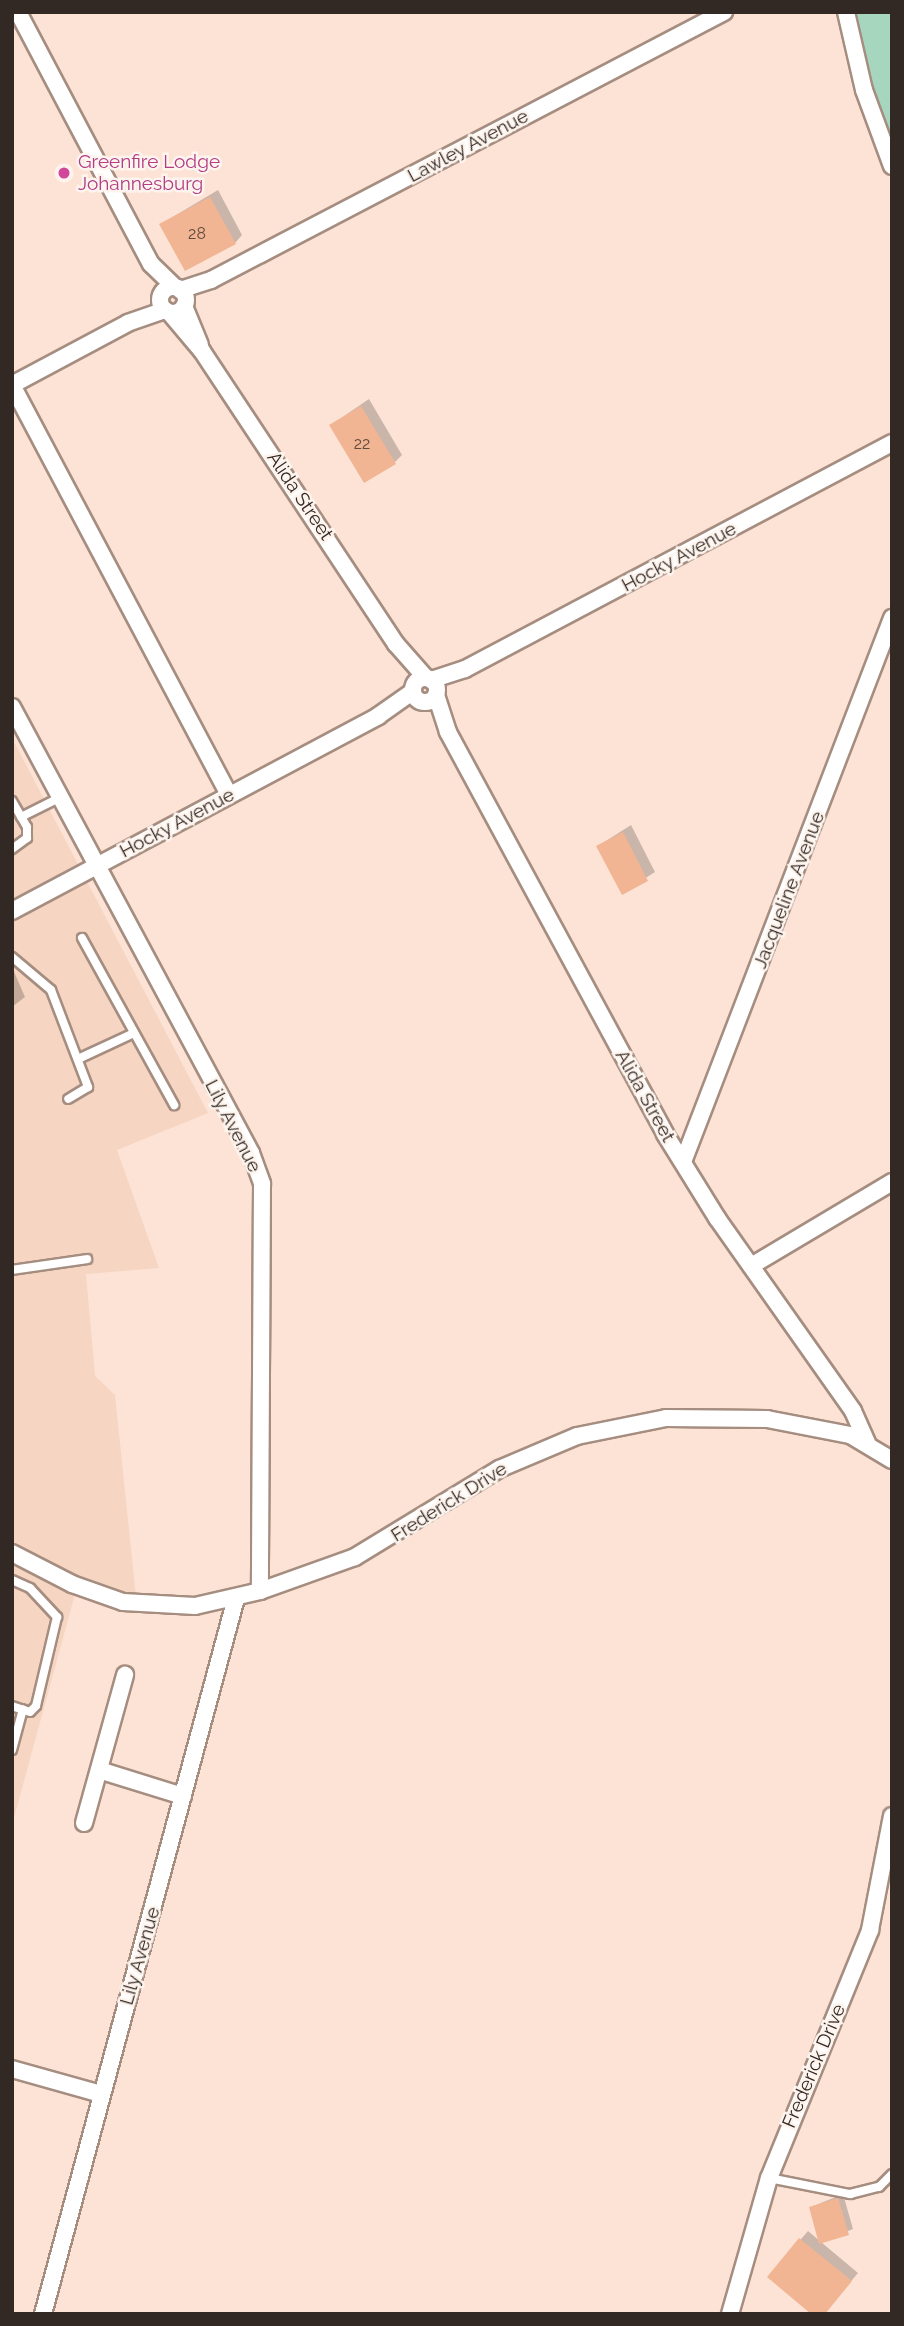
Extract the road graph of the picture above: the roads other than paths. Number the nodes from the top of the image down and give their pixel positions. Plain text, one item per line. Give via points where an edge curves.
1 (18, 12) edge
2 (724, 12) edge
3 (846, 12) edge
4 (892, 166) edge
5 (172, 300) junction
6 (12, 385) edge
7 (892, 443) edge
8 (892, 618) edge
9 (425, 690) junction
10 (12, 707) edge
11 (229, 795) junction
12 (61, 797) junction
13 (12, 801) edge
14 (21, 817) junction
15 (12, 849) edge
16 (98, 866) junction
17 (12, 911) edge
18 (82, 938) dead end
19 (12, 957) edge
20 (134, 1033) junction
21 (78, 1059) junction
22 (68, 1099) dead end
23 (174, 1105) dead end
24 (682, 1162) junction
25 (892, 1182) edge
26 (87, 1259) dead end
27 (751, 1266) junction
28 (12, 1270) edge
29 (867, 1443) junction
30 (892, 1460) edge
31 (12, 1553) edge
32 (12, 1580) edge
33 (260, 1591) junction
34 (236, 1598) junction
35 (125, 1675) dead end
36 (12, 1706) edge
37 (23, 1709) junction
38 (12, 1750) edge
39 (99, 1770) junction
40 (183, 1796) junction
41 (892, 1816) edge
42 (84, 1823) dead end
43 (12, 2069) edge
44 (101, 2094) junction
45 (892, 2174) edge
46 (769, 2178) junction
47 (43, 2314) edge
48 (730, 2314) edge

1 - 5 street, Alida Street
2 - 5 street, Lawley Avenue
3 - 4 street via 864,90
5 - 6 street, Lawley Avenue
5 - 9 street, Alida Street
6 - 11 street
7 - 9 street, Hocky Avenue
8 - 24 street, Jacqueline Avenue
9 - 11 street, Hocky Avenue
9 - 24 street, Alida Street
10 - 12 street, Lily Avenue
11 - 16 street, Hocky Avenue
12 - 14 lane
12 - 16 street, Lily Avenue
13 - 14 lane
14 - 15 lane via 27,838
16 - 17 street, Hocky Avenue
16 - 33 street, Lily Avenue via 251,1153 262,1184
18 - 20 lane
19 - 21 lane via 51,990
20 - 21 lane
20 - 23 lane
21 - 22 lane via 87,1090
24 - 27 street, Alida Street
25 - 27 street
26 - 28 lane
27 - 29 street, Alida Street via 853,1411
29 - 30 street, Frederick Drive
29 - 33 street, Frederick Drive via 831,1430 767,1419 693,1417 577,1436 499,1469 371,1549
31 - 34 street, Frederick Drive via 72,1584 123,1602 172,1608
32 - 37 lane via 30,1588 57,1616 36,1706 30,1712
33 - 34 street, Frederick Drive
34 - 40 street, Lily Avenue
35 - 39 street
36 - 37 lane
37 - 38 lane
39 - 40 street
39 - 42 street
40 - 44 street, Lily Avenue
41 - 46 street, Frederick Drive via 860,1959
43 - 44 street
44 - 47 street, Lily Avenue
45 - 46 lane via 879,2187 850,2194
46 - 48 street, Frederick Drive

